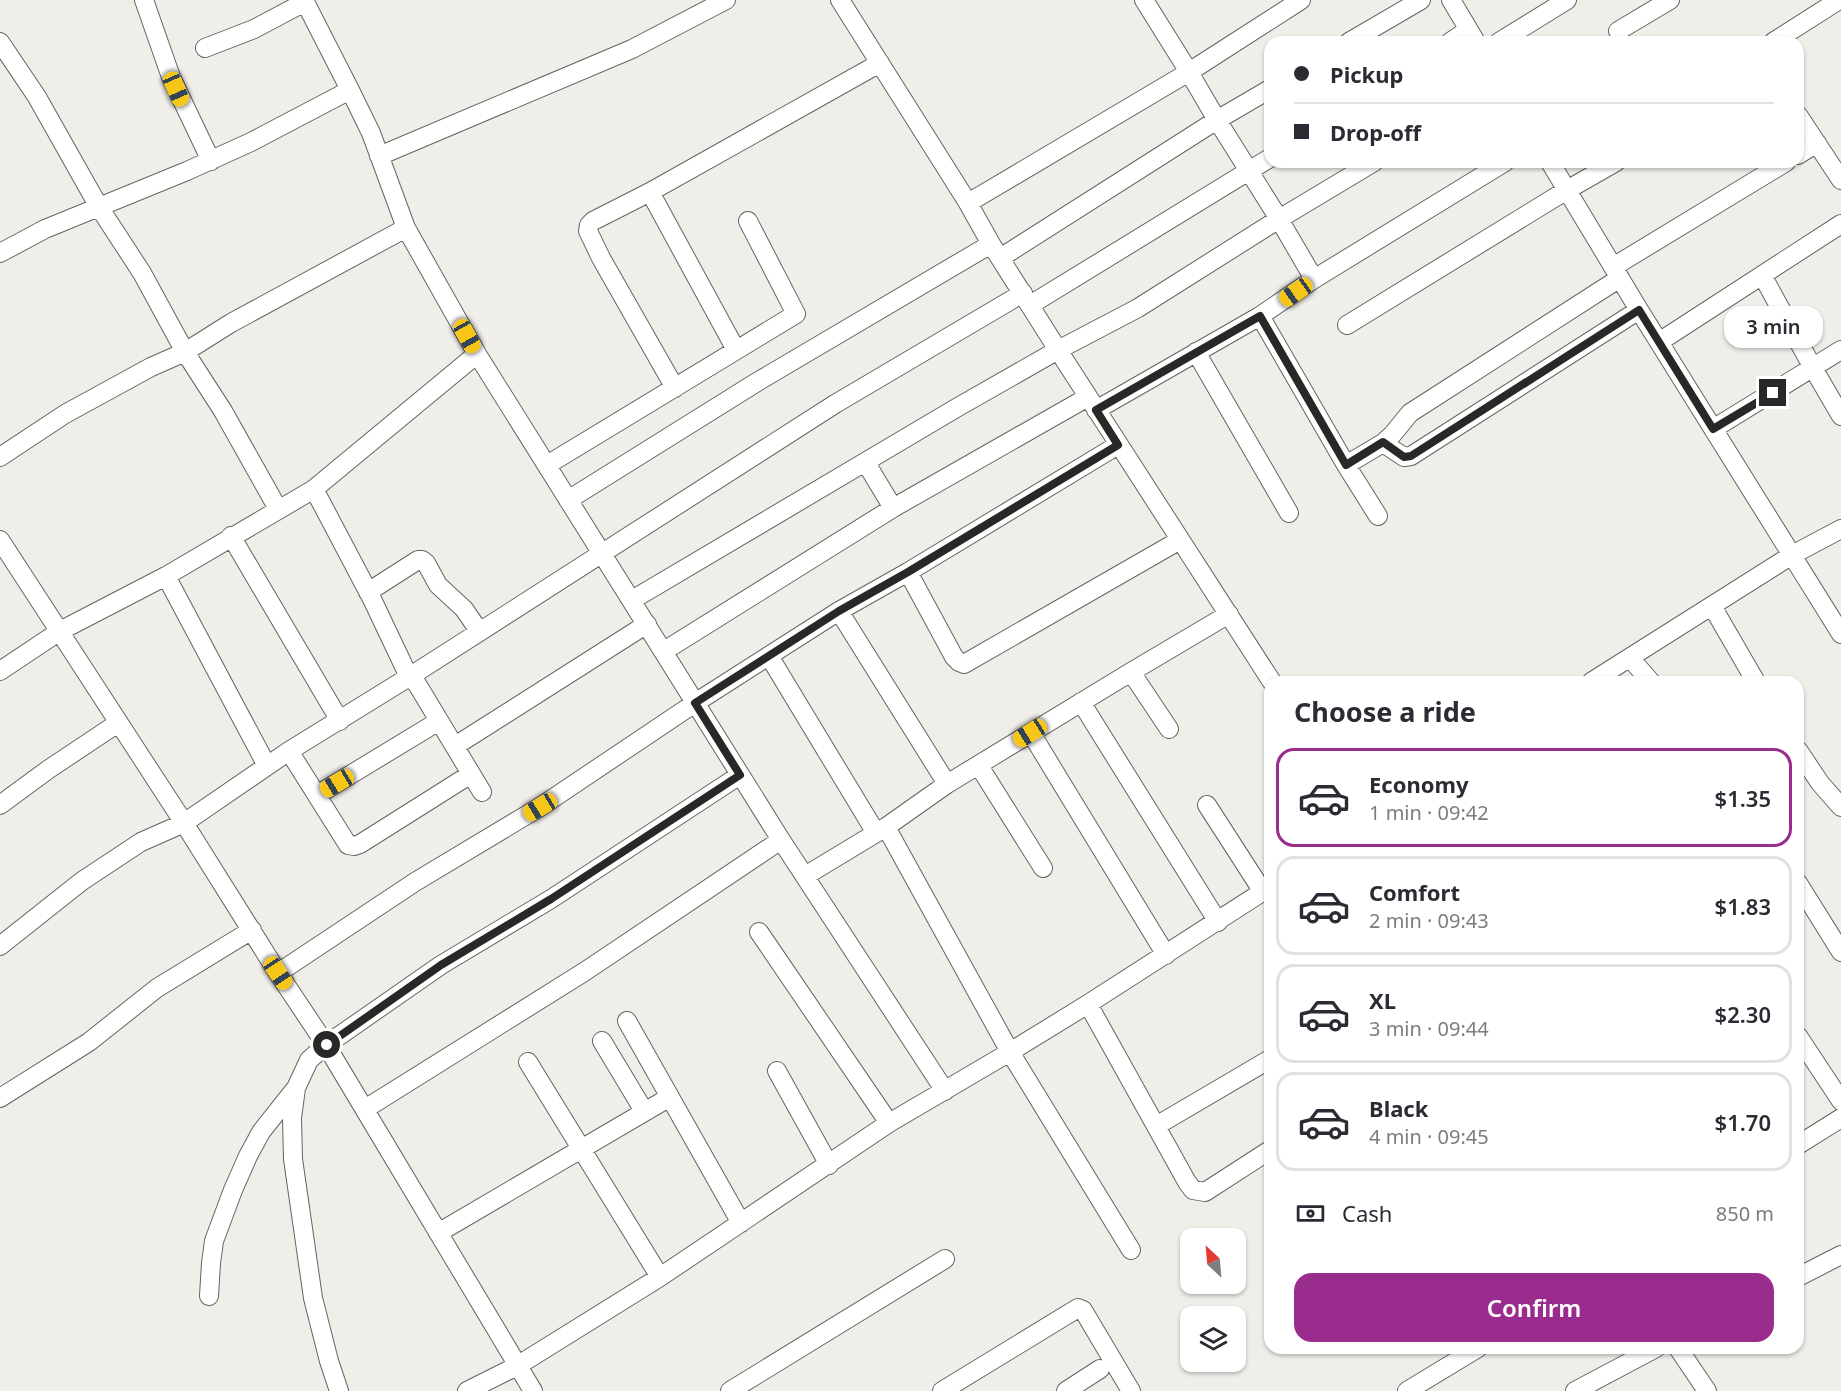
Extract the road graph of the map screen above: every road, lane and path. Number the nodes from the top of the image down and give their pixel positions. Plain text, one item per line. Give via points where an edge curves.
1 (144, 0) edge
2 (726, 0) edge
3 (1144, 0) edge
4 (1301, 0) edge
5 (1420, 0) edge
6 (1567, 0) edge
7 (1670, 0) edge
8 (1839, 0) edge
9 (304, 1) edge
10 (1457, 2) edge
11 (848, 3) edge
12 (1618, 31) dead end
13 (1360, 36) edge
14 (1472, 36) edge
15 (1509, 36) edge
16 (1782, 36) edge
17 (0, 42) edge
18 (205, 48) dead end
19 (880, 63) junction
20 (1189, 72) junction
21 (350, 90) junction
22 (1264, 93) edge
23 (1217, 120) junction
24 (1804, 124) edge
25 (1817, 143) junction
26 (1804, 151) edge
27 (379, 156) junction
28 (211, 160) junction
29 (1264, 162) edge
30 (1364, 168) edge
31 (1494, 168) edge
32 (1554, 168) edge
33 (1606, 168) edge
34 (1777, 168) edge
35 (1838, 168) edge
36 (1249, 172) junction
37 (1567, 190) junction
38 (650, 192) junction
39 (968, 203) junction
40 (99, 207) junction
41 (1279, 219) junction
42 (748, 221) dead end
43 (1841, 224) edge
44 (406, 228) junction
45 (995, 251) junction
46 (0, 253) edge
47 (1616, 273) junction
48 (1762, 274) junction
49 (1314, 279) junction
50 (1026, 299) junction
51 (1639, 310) junction
52 (1260, 316) junction
53 (1347, 326) dead end
54 (1659, 342) junction
55 (736, 350) junction
56 (1841, 350) edge
57 (1058, 351) junction
58 (185, 352) junction
59 (1196, 352) junction
60 (477, 354) junction
61 (1813, 368) junction
62 (675, 388) junction
63 (1092, 404) junction
64 (1841, 416) edge
65 (1713, 429) junction
66 (1383, 442) junction
67 (1118, 445) junction
68 (0, 457) edge
69 (866, 463) junction
70 (547, 465) junction
71 (1346, 465) junction
72 (314, 489) junction
73 (568, 500) junction
74 (893, 508) junction
75 (278, 509) junction
76 (1289, 513) dead end
77 (1378, 516) dead end
78 (1841, 529) edge
79 (231, 536) junction
80 (0, 540) edge
81 (1180, 540) junction
82 (603, 554) junction
83 (1792, 555) junction
84 (908, 572) junction
85 (166, 576) junction
86 (368, 592) junction
87 (632, 600) junction
88 (1712, 606) junction
89 (839, 611) junction
90 (1229, 615) junction
91 (647, 624) junction
92 (60, 631) junction
93 (479, 631) junction
94 (1841, 634) edge
95 (664, 651) junction
96 (769, 656) junction
97 (1630, 658) junction
98 (0, 671) edge
99 (1131, 672) junction
100 (1268, 676) edge
101 (1601, 676) edge
102 (1646, 676) edge
103 (1753, 676) edge
104 (410, 677) junction
105 (1081, 702) junction
106 (695, 703) junction
107 (340, 721) junction
108 (439, 721) junction
109 (118, 723) junction
110 (1169, 729) dead end
111 (1030, 733) junction
112 (455, 746) junction
113 (289, 751) junction
114 (1804, 759) edge
115 (267, 766) junction
116 (979, 766) junction
117 (471, 774) junction
118 (740, 775) junction
119 (947, 784) junction
120 (482, 792) dead end
121 (317, 795) junction
122 (1207, 804) dead end
123 (0, 805) edge
124 (1841, 807) edge
125 (184, 823) junction
126 (881, 830) junction
127 (781, 840) junction
128 (1043, 868) dead end
129 (805, 876) junction
130 (1264, 885) edge
131 (1264, 891) edge
132 (1804, 893) edge
133 (1218, 922) junction
134 (252, 930) junction
135 (759, 932) dead end
136 (0, 946) edge
137 (1841, 952) edge
138 (1166, 955) junction
139 (278, 973) junction
140 (1088, 1004) junction
141 (627, 1021) dead end
142 (602, 1041) dead end
143 (327, 1045) junction
144 (1804, 1045) edge
145 (1010, 1053) junction
146 (528, 1062) dead end
147 (1264, 1063) edge
148 (777, 1071) dead end
149 (296, 1088) junction
150 (945, 1091) junction
151 (670, 1097) junction
152 (0, 1098) edge
153 (1841, 1101) edge
154 (365, 1109) junction
155 (644, 1111) junction
156 (1841, 1118) edge
157 (890, 1124) junction
158 (1156, 1126) junction
159 (1804, 1141) edge
160 (582, 1149) junction
161 (1264, 1154) edge
162 (829, 1165) junction
163 (741, 1223) junction
164 (438, 1233) junction
165 (1131, 1250) dead end
166 (1841, 1256) edge
167 (945, 1259) dead end
168 (1804, 1274) edge
169 (660, 1277) junction
170 (209, 1296) dead end
171 (1469, 1354) edge
172 (1645, 1354) edge
173 (1682, 1354) edge
174 (518, 1366) junction
175 (1100, 1369) dead end
176 (1415, 1389) edge
177 (339, 1391) edge
178 (467, 1391) edge
179 (533, 1391) edge
180 (730, 1391) edge
181 (942, 1391) edge
182 (1066, 1391) edge
183 (1131, 1391) edge
184 (1575, 1391) edge
185 (1707, 1391) edge

1 - 28 street via 171,77
2 - 27 street via 633,49
3 - 20 street
4 - 20 street
5 - 13 street
6 - 15 street
7 - 12 street
8 - 16 street
9 - 18 street via 254,29
9 - 21 street
10 - 14 street
11 - 19 street
17 - 40 street via 37,97
19 - 38 street
19 - 39 street
20 - 23 street
20 - 39 street
21 - 27 street
21 - 28 street
22 - 23 street
23 - 36 street
23 - 45 street
24 - 25 street
25 - 26 street
25 - 35 street
27 - 44 street
28 - 40 street
29 - 36 street
30 - 41 street
31 - 49 street
32 - 37 street
33 - 37 street
34 - 47 street
36 - 41 street
36 - 50 street
37 - 47 street
37 - 53 street
38 - 55 street
38 - 62 street via 593,220 588,231
39 - 45 street
40 - 46 street
40 - 58 street via 142,273
41 - 49 street
41 - 57 street via 1138,308
42 - 55 street via 796,314
43 - 48 street
44 - 58 street
44 - 60 street
45 - 50 street
45 - 73 street via 757,382
47 - 51 street
47 - 66 street via 1410,413
48 - 54 street
48 - 61 street
49 - 52 street
50 - 57 street
50 - 82 street via 835,404
51 - 54 street
51 - 66 street via 1411,456 1404,457
52 - 59 street
52 - 71 street
54 - 65 street
55 - 62 street
56 - 61 street
57 - 63 street
57 - 69 street
58 - 68 street via 65,414
58 - 75 street
59 - 63 street
59 - 76 street
60 - 70 street
60 - 72 street
61 - 64 street
61 - 65 street
62 - 70 street
63 - 67 street
63 - 74 street
65 - 83 street
66 - 71 street
67 - 81 street
67 - 84 street
69 - 74 street
69 - 87 street
70 - 73 street
71 - 77 street
72 - 75 street
72 - 86 street
73 - 82 street
74 - 95 street
75 - 79 street
78 - 83 street
79 - 85 street
79 - 107 street
80 - 92 street
81 - 84 street via 964,664 954,657
81 - 90 street
82 - 87 street
82 - 93 street
83 - 88 street
83 - 94 street
84 - 89 street
85 - 92 street
85 - 115 street
86 - 93 street via 422,560 438,585 464,609
86 - 104 street
87 - 91 street
88 - 97 street
88 - 103 street
89 - 96 street
89 - 119 street
90 - 99 street
90 - 100 street
91 - 95 street
91 - 112 street
92 - 98 street
92 - 109 street
93 - 104 street
95 - 106 street
96 - 106 street
96 - 126 street
97 - 101 street
97 - 102 street
99 - 105 street
99 - 110 street
104 - 107 street
104 - 108 street
105 - 111 street
105 - 133 street
106 - 118 street
106 - 139 street via 540,807 415,882
107 - 113 street
108 - 112 street
108 - 121 street
109 - 123 street
109 - 125 street
111 - 116 street
111 - 138 street
112 - 117 street
113 - 115 street
113 - 121 street
114 - 124 street
115 - 125 street
116 - 119 street
116 - 128 street
117 - 120 street
117 - 121 street via 354,846 348,845
118 - 127 street
118 - 143 street via 551,899 441,965
119 - 126 street
122 - 130 street
125 - 134 street
125 - 136 street via 141,842 82,881
126 - 129 street
126 - 145 street
127 - 129 street
127 - 154 street via 584,972
129 - 150 street
131 - 133 street
132 - 137 street
133 - 138 street
134 - 139 street
134 - 152 street via 157,988 89,1042
135 - 157 street
138 - 140 street
139 - 143 street
140 - 145 street
140 - 158 street
141 - 151 street
142 - 155 street
143 - 149 street via 309,1060
143 - 154 street
144 - 153 street
145 - 150 street
145 - 165 street
146 - 160 street
147 - 158 street
148 - 162 street
149 - 170 street via 261,1131 233,1190 214,1241
149 - 177 street via 293,1159 299,1208 313,1298
150 - 157 street
151 - 155 street
151 - 163 street
154 - 164 street
155 - 160 street
156 - 159 street
157 - 162 street
158 - 161 street via 1193,1190 1205,1192
160 - 164 street
160 - 169 street
162 - 163 street
163 - 169 street
164 - 174 street
166 - 168 street
167 - 180 street
169 - 174 street
171 - 176 street
172 - 184 street
173 - 185 street
174 - 178 street
174 - 179 street
175 - 182 street
181 - 183 street via 1078,1308 1083,1310

